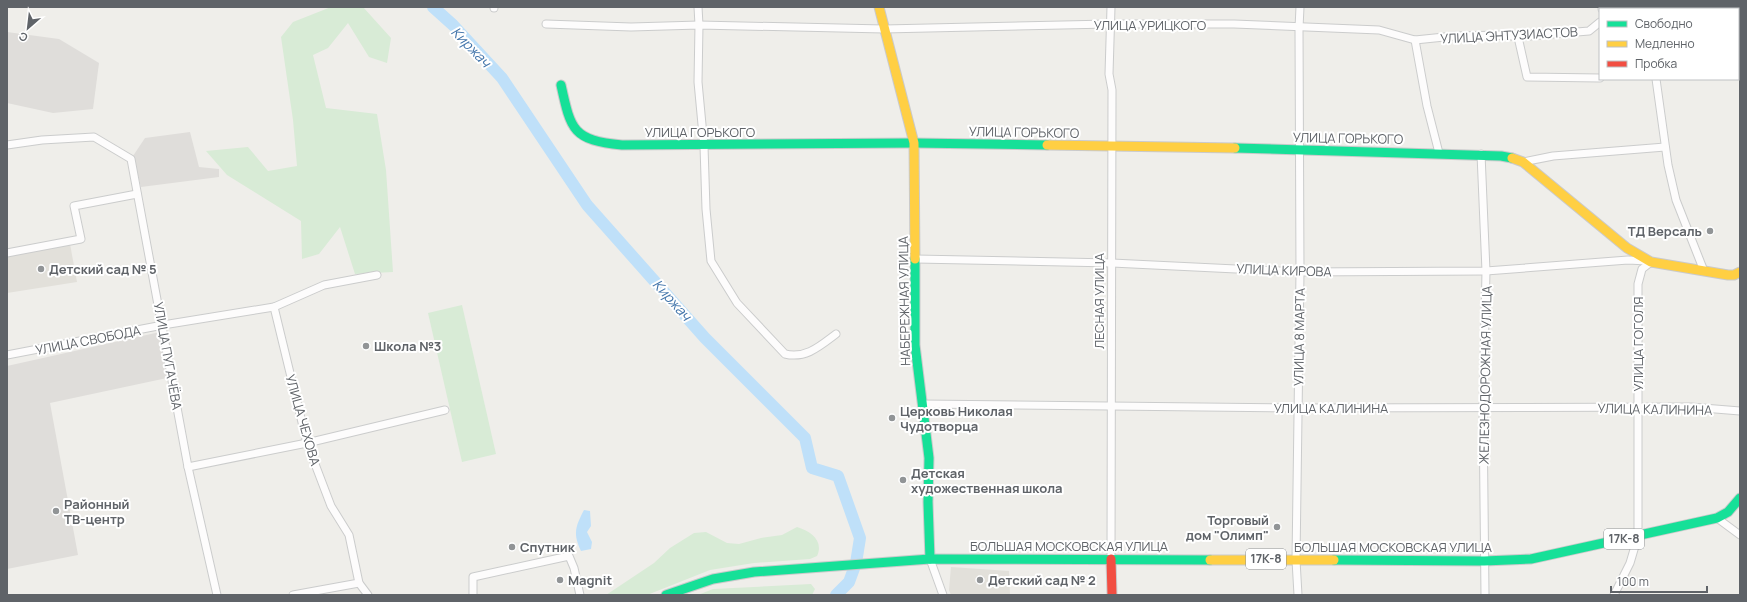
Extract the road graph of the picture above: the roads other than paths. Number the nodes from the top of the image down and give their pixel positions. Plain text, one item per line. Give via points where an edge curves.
1 (698, 7) edge
2 (880, 7) edge
3 (1111, 7) edge
4 (1300, 7) edge
5 (1599, 23) edge
6 (546, 24) dead end
7 (1109, 24) junction
8 (700, 25) junction
9 (1298, 28) junction
10 (884, 29) junction
11 (1518, 37) junction
12 (1415, 40) junction
13 (1599, 78) edge
14 (1656, 80) edge
15 (561, 85) dead end
16 (914, 143) junction
17 (7, 145) edge
18 (704, 146) junction
19 (1112, 147) junction
20 (1665, 147) junction
21 (1299, 150) junction
22 (1439, 153) junction
23 (1481, 154) junction
24 (1524, 162) junction
25 (138, 194) junction
26 (7, 252) edge
27 (916, 259) junction
28 (1652, 262) junction
29 (1112, 263) junction
30 (1486, 271) junction
31 (1704, 271) junction
32 (1300, 272) junction
33 (1740, 272) edge
34 (377, 275) dead end
35 (274, 307) junction
36 (163, 325) junction
37 (836, 334) dead end
38 (7, 355) edge
39 (922, 404) junction
40 (1112, 406) junction
41 (1297, 408) junction
42 (1483, 408) junction
43 (1638, 408) junction
44 (444, 410) dead end
45 (1740, 412) edge
46 (307, 443) junction
47 (188, 467) junction
48 (1740, 498) edge
49 (1717, 518) junction
50 (1740, 535) edge
51 (1638, 536) junction
52 (930, 559) junction
53 (1111, 559) junction
54 (1296, 560) junction
55 (1484, 561) junction
56 (359, 583) junction
57 (217, 595) edge
58 (293, 595) edge
59 (368, 595) edge
60 (473, 595) edge
61 (580, 595) edge
62 (666, 595) edge
63 (943, 595) edge
64 (1112, 595) edge
65 (1298, 595) edge
66 (1485, 595) edge
67 (1614, 595) edge

1 - 8 street
2 - 10 street, НАБЕРЕЖНАЯ УЛИЦА
3 - 7 street, ЛЕСНАЯ УЛИЦА
4 - 9 street, УЛИЦА 8 МАРТА
5 - 11 street, УЛИЦА ЭНТУЗИАСТОВ via 1589,31
6 - 8 street, УЛИЦА УРИЦКОГО via 631,27
7 - 9 street, УЛИЦА УРИЦКОГО via 1234,24
7 - 10 street, УЛИЦА УРИЦКОГО
7 - 19 street, ЛЕСНАЯ УЛИЦА
8 - 10 street, УЛИЦА УРИЦКОГО
8 - 18 street via 698,82
9 - 12 street, УЛИЦА УРИЦКОГО via 1379,30
9 - 21 street, УЛИЦА 8 МАРТА
10 - 16 street, НАБЕРЕЖНАЯ УЛИЦА
11 - 12 street, УЛИЦА ЭНТУЗИАСТОВ via 1454,36
11 - 13 street via 1527,77
12 - 22 street
14 - 20 street
15 - 18 street, УЛИЦА ГОРЬКОГО via 572,127 594,143
16 - 18 street, УЛИЦА ГОРЬКОГО
16 - 19 street, УЛИЦА ГОРЬКОГО
16 - 27 street, НАБЕРЕЖНАЯ УЛИЦА
17 - 25 street, УЛИЦА ПУГАЧЁВА via 94,137 131,159
18 - 37 street via 711,261 737,304 785,354 802,355 814,350
19 - 21 street, УЛИЦА ГОРЬКОГО
19 - 29 street, ЛЕСНАЯ УЛИЦА
20 - 24 street, УЛИЦА ГОРЬКОГО via 1554,156
20 - 31 street via 1676,200
21 - 22 street, УЛИЦА ГОРЬКОГО
21 - 32 street, УЛИЦА 8 МАРТА
22 - 23 street, УЛИЦА ГОРЬКОГО
23 - 24 street, УЛИЦА ГОРЬКОГО
23 - 30 street, ЖЕЛЕЗНОДОРОЖНАЯ УЛИЦА
24 - 28 street, УЛИЦА ГОРЬКОГО via 1627,248
25 - 26 street via 74,206 81,239
25 - 36 street, УЛИЦА ПУГАЧЁВА
27 - 29 street, УЛИЦА КИРОВА
27 - 39 street, НАБЕРЕЖНАЯ УЛИЦА via 915,345
28 - 30 street, УЛИЦА КИРОВА via 1628,260
28 - 31 street, УЛИЦА ГОРЬКОГО
28 - 43 street, УЛИЦА ГОГОЛЯ via 1642,269 1638,284
29 - 32 street, УЛИЦА КИРОВА
29 - 40 street, ЛЕСНАЯ УЛИЦА
30 - 32 street, УЛИЦА КИРОВА
30 - 42 street, ЖЕЛЕЗНОДОРОЖНАЯ УЛИЦА
31 - 33 street, УЛИЦА ГОРЬКОГО via 1734,275
32 - 41 street, УЛИЦА 8 МАРТА
34 - 35 street, УЛИЦА СВОБОДА via 324,285
35 - 36 street, УЛИЦА СВОБОДА
35 - 46 street, УЛИЦА ЧЕХОВА
36 - 38 street, УЛИЦА СВОБОДА
36 - 47 street, УЛИЦА ПУГАЧЁВА
39 - 40 street, УЛИЦА КАЛИНИНА
39 - 52 street, НАБЕРЕЖНАЯ УЛИЦА via 929,458
40 - 41 street, УЛИЦА КАЛИНИНА
40 - 53 street, ЛЕСНАЯ УЛИЦА
41 - 42 street, УЛИЦА КАЛИНИНА
41 - 54 street, УЛИЦА 8 МАРТА
42 - 43 street, УЛИЦА КАЛИНИНА
42 - 55 street, ЖЕЛЕЗНОДОРОЖНАЯ УЛИЦА
43 - 45 street, УЛИЦА КАЛИНИНА via 1691,407
43 - 51 street, УЛИЦА ГОГОЛЯ
44 - 46 street
46 - 47 street
46 - 56 street, УЛИЦА ЧЕХОВА via 331,506 349,535
47 - 57 street, УЛИЦА ПУГАЧЁВА
48 - 49 street, БОЛЬШАЯ МОСКОВСКАЯ УЛИЦА / 17К-8 via 1728,512
49 - 50 street
49 - 51 street, БОЛЬШАЯ МОСКОВСКАЯ УЛИЦА / 17К-8
51 - 55 street, БОЛЬШАЯ МОСКОВСКАЯ УЛИЦА / 17К-8 via 1530,559
51 - 67 street, УЛИЦА ГОГОЛЯ via 1630,563
52 - 53 street, БОЛЬШАЯ МОСКОВСКАЯ УЛИЦА
52 - 62 street, БОЛЬШАЯ МОСКОВСКАЯ УЛИЦА via 754,572 712,579
52 - 63 street, НАБЕРЕЖНАЯ УЛИЦА
53 - 54 street, БОЛЬШАЯ МОСКОВСКАЯ УЛИЦА / 17К-8
53 - 64 street, ЛЕСНАЯ УЛИЦА
54 - 55 street, БОЛЬШАЯ МОСКОВСКАЯ УЛИЦА / 17К-8
54 - 65 street, УЛИЦА 8 МАРТА
55 - 66 street, ЖЕЛЕЗНОДОРОЖНАЯ УЛИЦА
56 - 58 street
56 - 59 street, УЛИЦА ЧЕХОВА
60 - 61 street via 473,577 569,556

